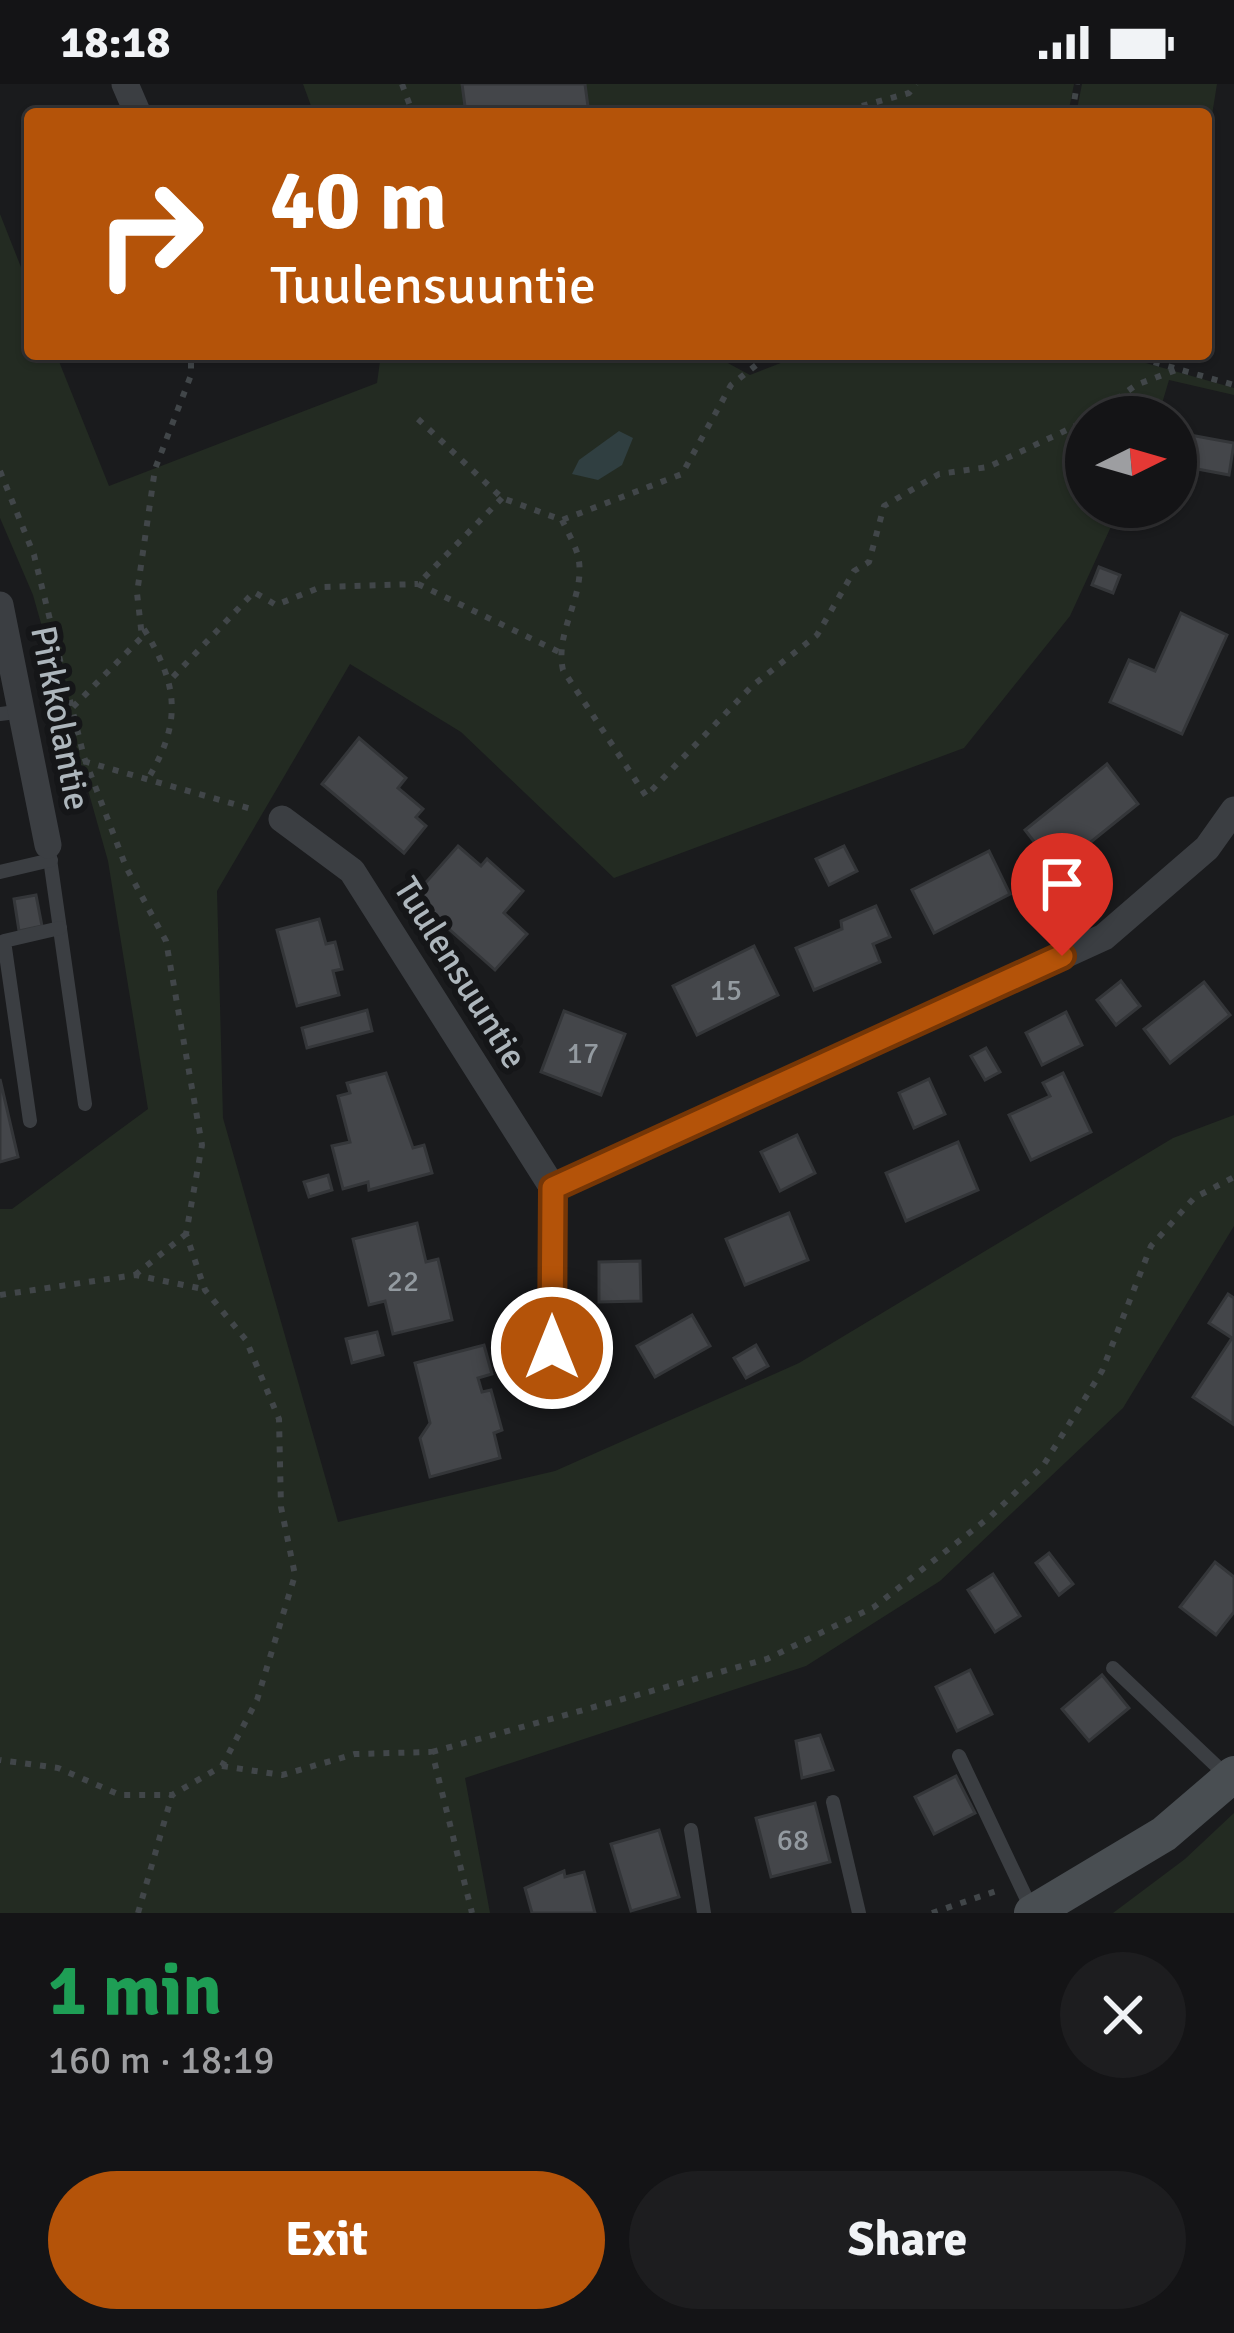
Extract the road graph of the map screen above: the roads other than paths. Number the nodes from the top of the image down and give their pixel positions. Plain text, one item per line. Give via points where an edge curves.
1 (0, 605) edge
2 (11, 700) edge
3 (1234, 810) edge
4 (282, 819) road end
5 (50, 853) junction
6 (0, 872) edge
7 (60, 928) junction
8 (85, 1104) dead end
9 (30, 1121) dead end
10 (553, 1188) junction
11 (552, 1348) dead end
12 (1113, 1668) dead end
13 (959, 1756) dead end
14 (1232, 1776) edge
15 (833, 1802) dead end
16 (691, 1830) dead end
17 (704, 1913) edge
18 (859, 1913) edge
19 (1032, 1913) edge

1 - 2 street, Pirkkolantie
2 - 5 street, Pirkkolantie
3 - 10 street via 1207,848 1104,937
4 - 10 street, Tuulensuuntie via 352,871
5 - 6 lane
5 - 7 lane
7 - 8 lane
7 - 9 lane via 4,941
10 - 11 street
12 - 14 lane
13 - 19 lane
14 - 19 main road via 1106,1873
15 - 18 lane
16 - 17 lane

